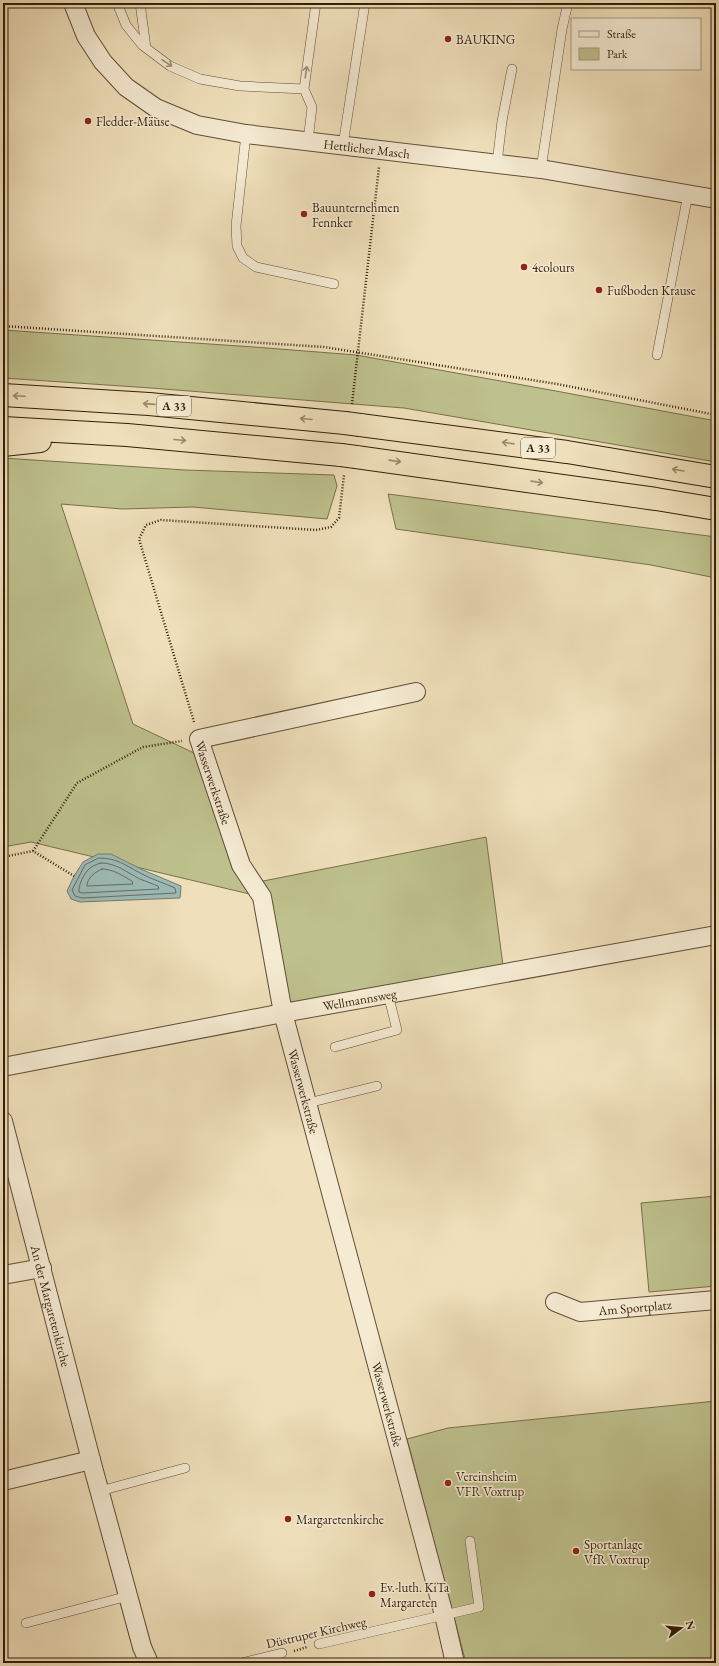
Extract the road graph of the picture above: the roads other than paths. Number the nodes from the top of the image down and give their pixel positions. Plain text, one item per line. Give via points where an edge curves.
1 (73, 3) edge
2 (116, 3) edge
3 (140, 3) edge
4 (316, 3) edge
5 (364, 3) edge
6 (568, 3) edge
7 (146, 48) junction
8 (512, 69) dead end
9 (304, 89) junction
10 (246, 134) junction
11 (308, 141) junction
12 (344, 145) junction
13 (497, 163) junction
14 (541, 169) junction
15 (688, 194) junction
16 (716, 199) edge
17 (334, 284) dead end
18 (657, 355) dead end
19 (3, 395) edge
20 (3, 428) edge
21 (127, 435) junction
22 (3, 445) edge
23 (716, 477) edge
24 (716, 509) edge
25 (416, 692) dead end
26 (716, 935) edge
27 (388, 994) junction
28 (283, 1013) junction
29 (335, 1047) dead end
30 (3, 1067) edge
31 (377, 1086) dead end
32 (308, 1103) junction
33 (3, 1121) edge
34 (42, 1268) junction
35 (3, 1275) edge
36 (716, 1300) edge
37 (556, 1302) dead end
38 (91, 1460) junction
39 (185, 1468) dead end
40 (3, 1481) edge
41 (100, 1491) junction
42 (470, 1541) dead end
43 (128, 1596) junction
44 (444, 1615) junction
45 (26, 1623) dead end
46 (319, 1644) road end
47 (282, 1654) road end
48 (149, 1663) edge
49 (241, 1663) edge
50 (455, 1663) edge

1 - 10 street, Hettlicher Masch via 86,36 103,62 126,87 156,108 197,126
2 - 7 lane via 126,25
3 - 7 lane
9 -> 4 lane
5 - 12 lane
6 - 14 lane
7 -> 9 lane via 170,66 200,79 240,86
8 - 13 lane
9 - 11 lane via 312,107
10 - 11 street, Hettlicher Masch
10 - 17 lane via 236,226 237,246 243,258 256,267
11 - 12 street, Hettlicher Masch
12 - 13 street, Hettlicher Masch
13 - 14 street, Hettlicher Masch
14 - 15 street, Hettlicher Masch
15 - 16 street, Hettlicher Masch
15 - 18 lane
23 -> 19 highway, A 33 via 567,452 352,424 149,404
20 - 21 highway
21 - 22 highway
21 -> 24 highway via 349,456
25 - 28 street, Wasserwerkstraße via 199,739 241,865 262,897
26 - 27 street, Wellmannsweg
27 - 28 street, Wellmannsweg
27 - 29 lane via 397,1030
28 - 30 street, Wellmannsweg
28 - 32 street, Wasserwerkstraße
31 - 32 lane
32 - 44 street, Wasserwerkstraße
33 - 34 street, An der Margaretenkirche
34 - 35 street
34 - 38 street, An der Margaretenkirche
36 - 37 street, Am Sportplatz via 580,1312
38 - 40 street
38 - 41 street, An der Margaretenkirche
39 - 41 lane
41 - 43 street, An der Margaretenkirche
42 - 44 lane, Düstruper Kirchweg via 478,1607
43 - 45 lane
43 - 48 street, An der Margaretenkirche
44 - 46 lane, Düstruper Kirchweg
44 - 50 street, Wasserwerkstraße
47 - 49 lane, Düstruper Kirchweg

